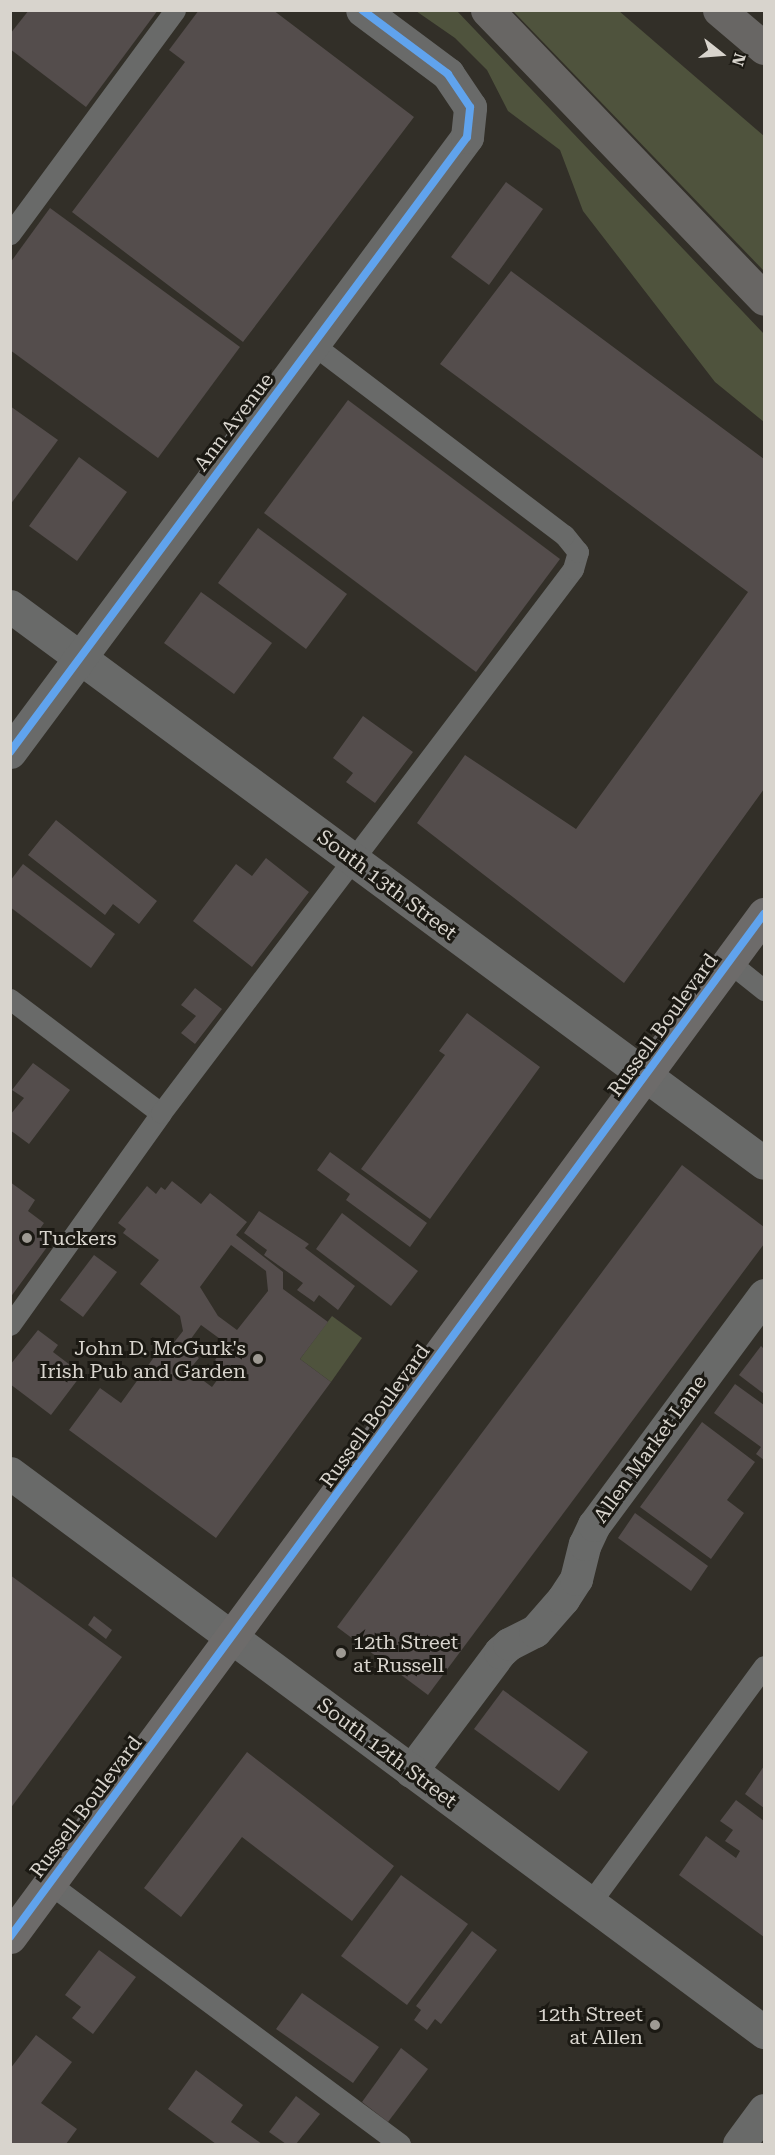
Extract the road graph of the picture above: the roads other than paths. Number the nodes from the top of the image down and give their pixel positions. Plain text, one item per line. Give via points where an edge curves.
1 (175, 10) edge
2 (362, 10) edge
3 (487, 10) edge
4 (719, 10) edge
5 (765, 48) edge
6 (10, 234) edge
7 (765, 299) edge
8 (312, 344) junction
9 (10, 606) edge
10 (80, 658) junction
11 (10, 752) edge
12 (354, 860) junction
13 (765, 914) edge
14 (729, 963) junction
15 (765, 990) edge
16 (10, 999) edge
17 (645, 1076) junction
18 (161, 1113) junction
19 (765, 1163) edge
20 (765, 1295) edge
21 (10, 1325) edge
22 (10, 1473) edge
23 (232, 1638) junction
24 (765, 1666) edge
25 (411, 1771) junction
26 (50, 1884) junction
27 (590, 1903) junction
28 (10, 1937) edge
29 (765, 2032) edge
30 (765, 2110) edge
31 (400, 2145) edge
32 (739, 2145) edge

1 - 6 lane
2 - 8 street, Ann Avenue via 448,74 470,107 466,136
3 - 7 highway
4 - 5 highway
8 - 10 street, Ann Avenue
8 - 12 lane via 564,535 578,552 573,569
9 - 10 street, South 13th Street
10 - 11 street, Ann Avenue
10 - 12 street, South 13th Street
12 - 17 street, South 13th Street
12 - 18 lane
13 - 14 main road, Russell Boulevard
14 - 15 lane
14 - 17 main road, Russell Boulevard
16 - 18 lane
17 - 19 street, South 13th Street
17 - 23 main road, Russell Boulevard
18 - 21 lane
20 - 25 street, Allen Market Lane via 594,1525 576,1579 563,1599 535,1631 504,1647
22 - 23 street, South 12th Street
23 - 25 street, South 12th Street
23 - 26 main road, Russell Boulevard
24 - 27 lane
25 - 27 street, South 12th Street
26 - 28 main road, Russell Boulevard
26 - 31 lane
27 - 29 street, South 12th Street
30 - 32 street

